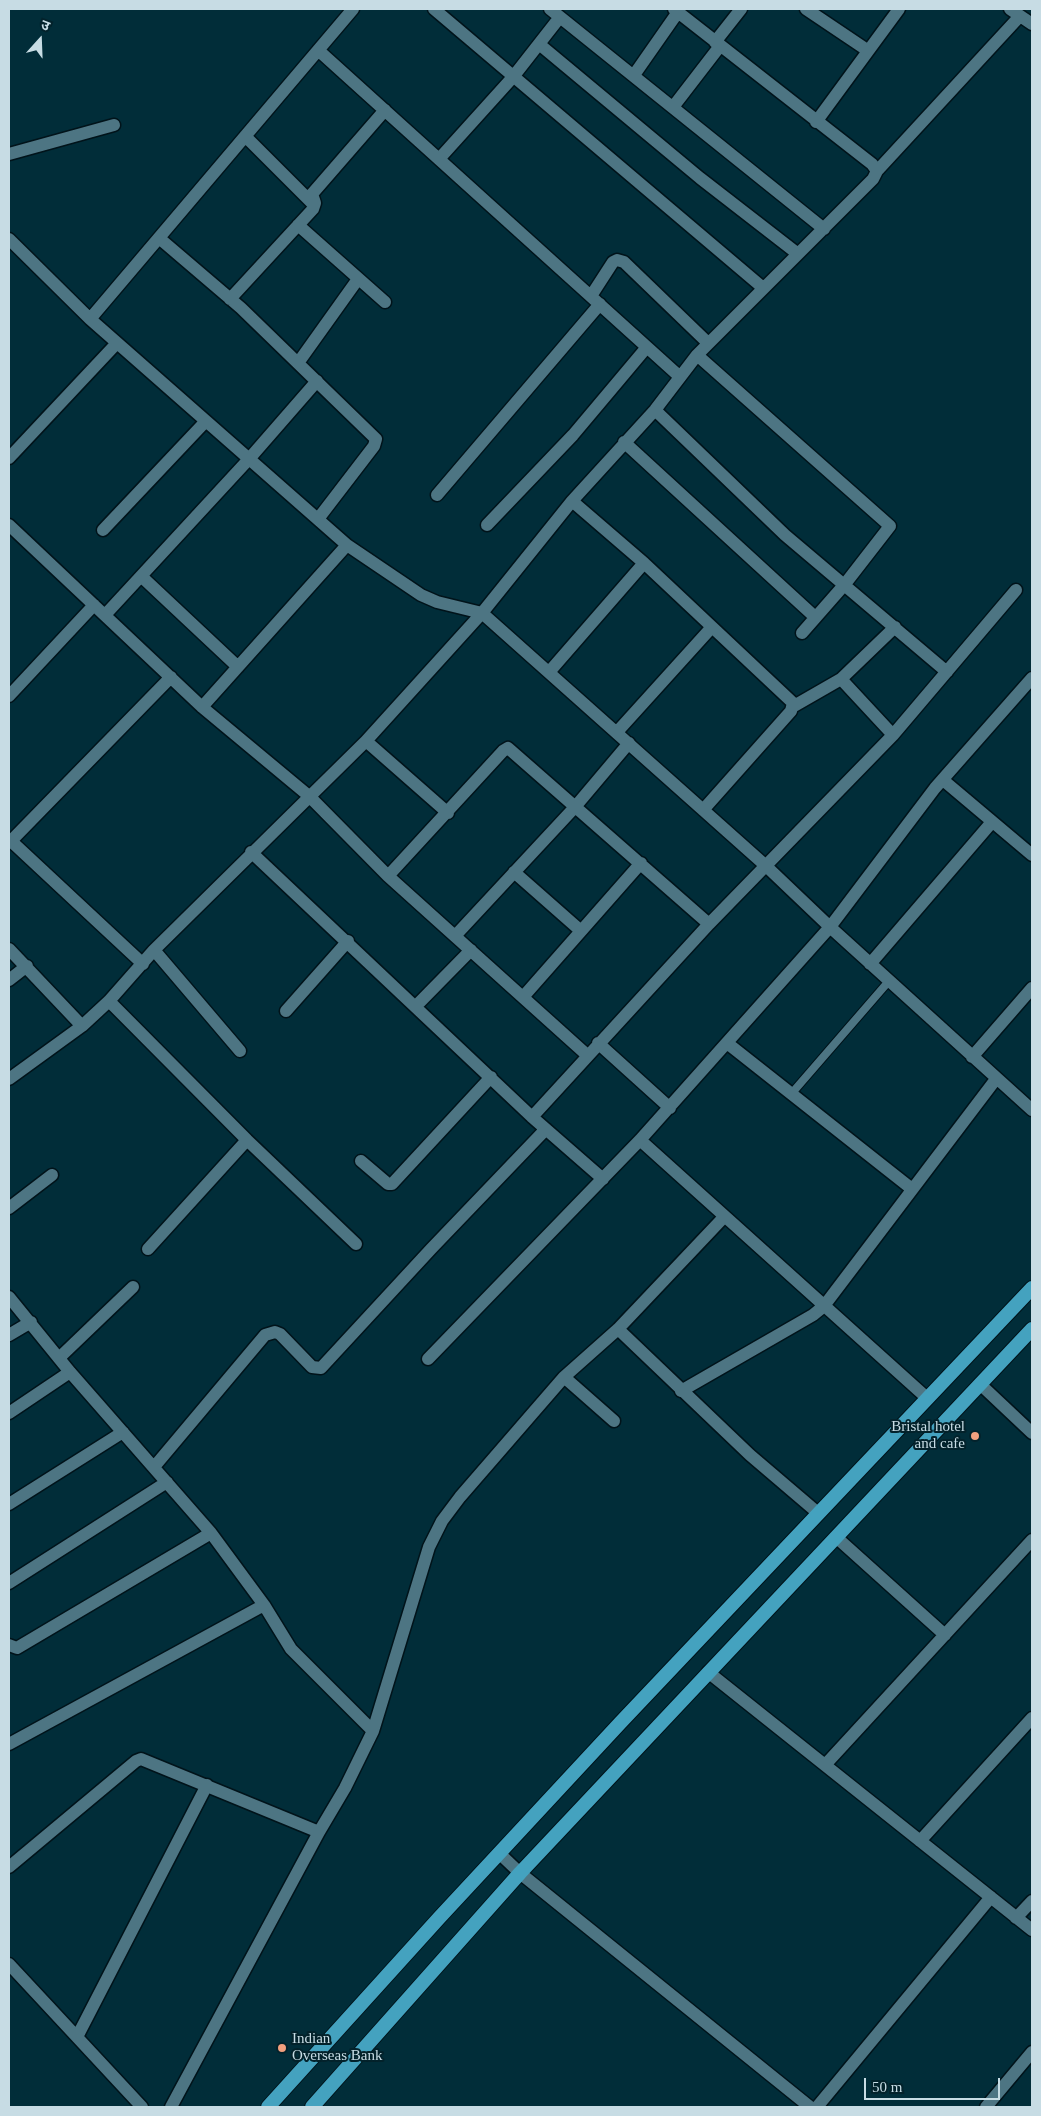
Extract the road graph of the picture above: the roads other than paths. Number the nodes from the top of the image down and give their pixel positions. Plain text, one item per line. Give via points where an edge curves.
1 (353, 9) edge
2 (434, 9) edge
3 (741, 9) edge
4 (806, 9) edge
5 (899, 9) edge
6 (676, 11) edge
7 (1015, 12) edge
8 (555, 13) edge
9 (1032, 24) edge
10 (539, 44) junction
11 (718, 44) junction
12 (318, 50) junction
13 (866, 50) junction
14 (634, 75) junction
15 (513, 77) junction
16 (674, 107) junction
17 (385, 110) junction
18 (816, 122) junction
19 (114, 125) dead end
20 (245, 136) junction
21 (9, 154) edge
22 (439, 159) junction
23 (876, 171) junction
24 (314, 205) junction
25 (298, 225) junction
26 (824, 229) junction
27 (159, 238) junction
28 (9, 239) edge
29 (798, 254) junction
30 (358, 279) junction
31 (762, 287) junction
32 (230, 299) junction
33 (596, 300) junction
34 (385, 302) dead end
35 (90, 319) junction
36 (708, 343) junction
37 (117, 344) junction
38 (647, 347) junction
39 (697, 355) junction
40 (298, 363) junction
41 (679, 376) junction
42 (317, 381) junction
43 (655, 410) junction
44 (206, 421) junction
45 (624, 442) junction
46 (9, 458) edge
47 (249, 459) junction
48 (437, 495) dead end
49 (572, 501) junction
50 (318, 519) junction
51 (9, 525) edge
52 (487, 525) dead end
53 (103, 530) dead end
54 (347, 545) junction
55 (644, 562) junction
56 (141, 576) junction
57 (845, 584) junction
58 (1016, 590) dead end
59 (94, 605) junction
60 (482, 613) junction
61 (105, 615) junction
62 (816, 618) junction
63 (712, 626) junction
64 (895, 628) junction
65 (802, 633) dead end
66 (238, 667) junction
67 (550, 672) junction
68 (947, 672) junction
69 (171, 677) junction
70 (841, 678) junction
71 (1032, 678) edge
72 (9, 696) edge
73 (794, 706) junction
74 (202, 707) junction
75 (617, 732) junction
76 (893, 735) junction
77 (366, 741) junction
78 (629, 743) junction
79 (943, 780) junction
80 (309, 796) junction
81 (575, 807) junction
82 (703, 810) junction
83 (448, 813) junction
84 (992, 822) junction
85 (10, 842) edge
86 (251, 852) junction
87 (1032, 855) edge
88 (641, 863) junction
89 (766, 866) junction
90 (514, 872) junction
91 (388, 876) junction
92 (710, 924) junction
93 (830, 927) junction
94 (582, 931) junction
95 (455, 936) junction
96 (348, 942) junction
97 (9, 949) edge
98 (154, 950) junction
99 (471, 950) junction
100 (143, 964) junction
101 (870, 964) junction
102 (27, 966) junction
103 (9, 980) edge
104 (889, 981) junction
105 (1032, 988) edge
106 (523, 997) junction
107 (109, 1001) junction
108 (416, 1006) junction
109 (286, 1010) dead end
110 (82, 1026) junction
111 (598, 1043) junction
112 (727, 1043) junction
113 (240, 1052) dead end
114 (587, 1055) junction
115 (972, 1057) junction
116 (490, 1077) junction
117 (9, 1079) edge
118 (996, 1079) junction
119 (792, 1094) junction
120 (670, 1108) junction
121 (1032, 1110) edge
122 (532, 1117) junction
123 (546, 1130) junction
124 (247, 1140) junction
125 (640, 1140) junction
126 (361, 1161) dead end
127 (52, 1175) dead end
128 (603, 1179) junction
129 (912, 1189) junction
130 (9, 1208) edge
131 (724, 1217) junction
132 (356, 1244) dead end
133 (148, 1249) dead end
134 (133, 1287) dead end
135 (1032, 1288) edge
136 (9, 1297) edge
137 (824, 1306) junction
138 (30, 1322) junction
139 (618, 1329) junction
140 (1032, 1329) edge
141 (9, 1335) edge
142 (58, 1358) junction
143 (428, 1359) dead end
144 (70, 1372) junction
145 (564, 1377) junction
146 (980, 1384) junction
147 (681, 1391) junction
148 (928, 1398) junction
149 (9, 1413) edge
150 (1015, 1417) junction
151 (614, 1421) dead end
152 (1032, 1421) edge
153 (123, 1432) junction
154 (1032, 1433) edge
155 (154, 1467) junction
156 (167, 1482) junction
157 (9, 1504) edge
158 (818, 1513) junction
159 (211, 1533) junction
160 (836, 1537) junction
161 (1032, 1540) edge
162 (9, 1583) edge
163 (264, 1604) junction
164 (945, 1635) junction
165 (9, 1645) edge
166 (708, 1672) junction
167 (1031, 1721) edge
168 (373, 1731) junction
169 (10, 1742) edge
170 (825, 1765) junction
171 (207, 1785) junction
172 (319, 1832) junction
173 (920, 1841) junction
174 (499, 1853) junction
175 (9, 1867) edge
176 (520, 1873) junction
177 (991, 1898) junction
178 (1032, 1901) edge
179 (1016, 1918) junction
180 (1032, 1930) edge
181 (9, 1964) edge
182 (77, 2037) junction
183 (1032, 2052) edge
184 (142, 2107) edge
185 (171, 2107) edge
186 (268, 2107) edge
187 (312, 2107) edge
188 (810, 2107) edge
189 (817, 2107) edge
190 (986, 2107) edge

1 - 12 street
2 - 15 street
3 - 11 street
4 - 13 street
5 - 13 street
6 - 11 street
6 - 14 street
7 - 9 street
7 - 23 street
8 - 10 street
8 - 14 street
10 - 15 street
10 - 29 street via 700,178
11 - 16 street
11 - 18 street
12 - 17 street
12 - 20 street
13 - 18 street
14 - 16 street
15 - 22 street
15 - 31 street
16 - 26 street
17 - 22 street
17 - 24 street via 312,194
18 - 23 street via 872,164
19 - 21 street
20 - 24 street
20 - 27 street
22 - 33 street
23 - 26 street via 873,179
24 - 25 street
25 - 30 street
25 - 32 street
26 - 29 street
27 - 32 street
27 - 35 street
28 - 35 street
29 - 31 street
30 - 34 street
30 - 40 street
31 - 36 street
32 - 40 street
33 - 36 street via 613,262 624,262
33 - 38 street
33 - 48 street
35 - 37 street
36 - 39 street
37 - 44 street
37 - 46 street
38 - 41 street
38 - 52 street via 573,435
39 - 41 street
39 - 57 street via 890,526
40 - 42 street
41 - 43 street
42 - 47 street
42 - 50 street via 376,439
43 - 45 street
43 - 57 street via 785,535
44 - 47 street
44 - 53 street
45 - 49 street
45 - 62 street
47 - 50 street
47 - 56 street
49 - 55 street
49 - 60 street
50 - 54 street
51 - 59 street
54 - 60 street via 422,595
54 - 66 street
55 - 63 street
55 - 67 street
56 - 61 street
56 - 66 street
57 - 62 street
57 - 64 street
58 - 68 street
59 - 61 street
59 - 72 street
60 - 67 street
60 - 77 street
61 - 69 street
62 - 65 street
63 - 73 street
63 - 75 street
64 - 68 street
64 - 70 street
66 - 74 street
67 - 75 street
68 - 76 street
69 - 74 street
69 - 85 street
70 - 73 street
70 - 76 street
71 - 79 street
73 - 82 street
74 - 80 street
75 - 78 street
76 - 89 street
77 - 80 street
77 - 83 street
78 - 81 street
78 - 82 street
79 - 84 street
79 - 93 street
80 - 86 street
80 - 91 street
81 - 83 street via 506,748
81 - 88 street
81 - 90 street
82 - 89 street
83 - 91 street
84 - 87 street
84 - 101 street
85 - 100 street
86 - 96 street
86 - 98 street
88 - 92 street
88 - 94 street
89 - 92 street
89 - 93 street
90 - 94 street
90 - 95 street
91 - 95 street
92 - 111 street
93 - 101 street
93 - 112 street
94 - 106 street
95 - 99 street
96 - 108 street
96 - 109 street
97 - 102 street
98 - 100 street
98 - 113 street
99 - 106 street
99 - 108 street
100 - 107 street
101 - 104 street
102 - 103 street
102 - 110 street
104 - 115 street
104 - 119 lane
105 - 115 street
106 - 114 street
107 - 110 street
107 - 124 street
108 - 116 street
110 - 117 street
111 - 114 street
111 - 120 street
112 - 119 street
112 - 120 street
114 - 122 street
115 - 118 street
116 - 122 street
116 - 126 street via 392,1184
118 - 121 street
118 - 129 street
119 - 129 street
120 - 125 street
122 - 123 street
123 - 128 street
123 - 155 street via 321,1368 312,1366 280,1334 265,1335
124 - 132 street
124 - 133 street
125 - 128 street
125 - 131 street
127 - 130 street
128 - 143 street
129 - 137 street
131 - 137 street
131 - 139 street
134 - 142 street
135 - 148 highway
136 - 138 street
137 - 147 street
137 - 148 street
138 - 141 street
138 - 142 street
139 - 145 street
139 - 147 street
140 - 146 highway
142 - 144 street
144 - 149 street
144 - 153 street
145 - 151 street
145 - 168 street via 442,1521 429,1547
146 - 150 street
146 - 160 highway
147 - 158 street
148 - 158 highway
150 - 152 street
150 - 154 street
153 - 155 street
153 - 157 street
155 - 156 street
156 - 159 street
156 - 162 street
158 - 174 highway
159 - 163 street
159 - 165 street via 17,1648
160 - 164 street
160 - 166 highway
161 - 164 street
163 - 168 street via 291,1649
163 - 169 street
164 - 170 street
166 - 170 street
166 - 176 highway
167 - 173 street
168 - 172 street
170 - 173 street
171 - 172 street
171 - 175 street via 147,1760 136,1761
171 - 182 street
172 - 185 street
173 - 177 street
174 - 176 street
174 - 186 highway
176 - 187 highway
176 - 188 street
177 - 179 street
177 - 189 street
178 - 179 street
179 - 180 street
181 - 182 street
182 - 184 street
183 - 190 street

